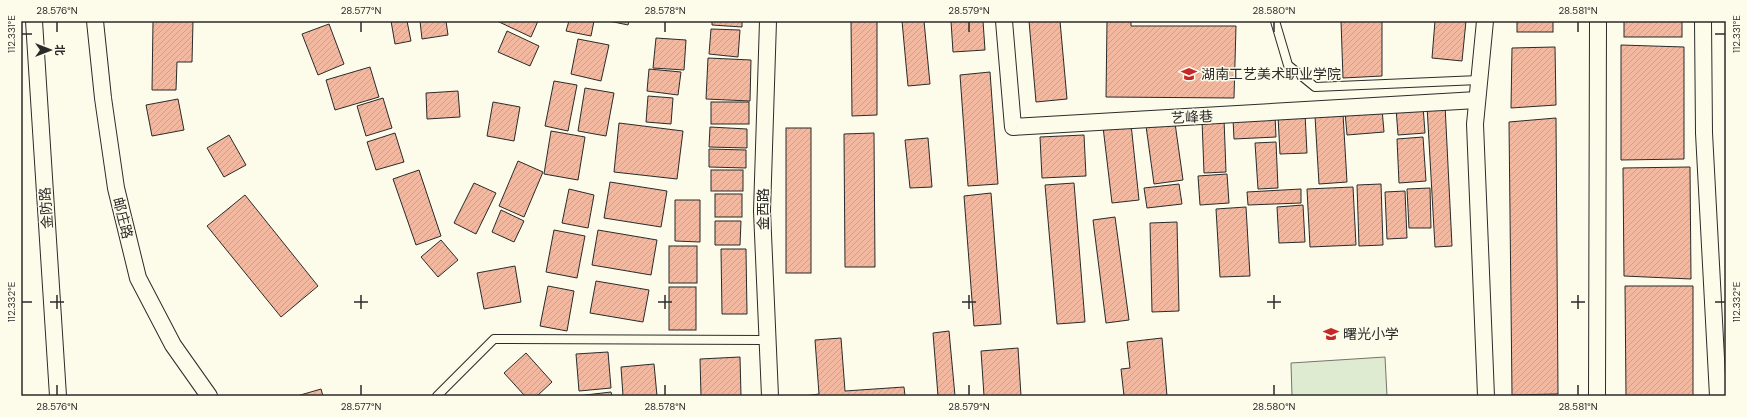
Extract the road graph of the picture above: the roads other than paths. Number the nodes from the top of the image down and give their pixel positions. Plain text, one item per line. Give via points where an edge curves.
1 (34, 21) edge
2 (95, 21) edge
3 (768, 21) edge
4 (1004, 21) edge
5 (1275, 21) edge
6 (1485, 21) edge
7 (1598, 21) edge
8 (1703, 21) edge
9 (1479, 80) junction
10 (1477, 100) junction
11 (767, 340) junction
12 (58, 396) edge
13 (209, 396) edge
14 (437, 396) edge
15 (770, 396) edge
16 (1486, 396) edge
17 (1597, 396) edge
18 (1718, 396) edge

1 - 12 street, 金防路
2 - 13 street, 邮庄路 via 116,188 138,278 173,345
3 - 11 street, 金西路 via 762,211
4 - 10 street, 艺峰巷 via 1013,127
5 - 9 lane via 1288,65 1315,87
6 - 9 street
7 - 17 street
8 - 18 street via 1704,133
9 - 10 street
10 - 16 street via 1475,124
11 - 14 lane via 494,338
11 - 15 street, 金西路

